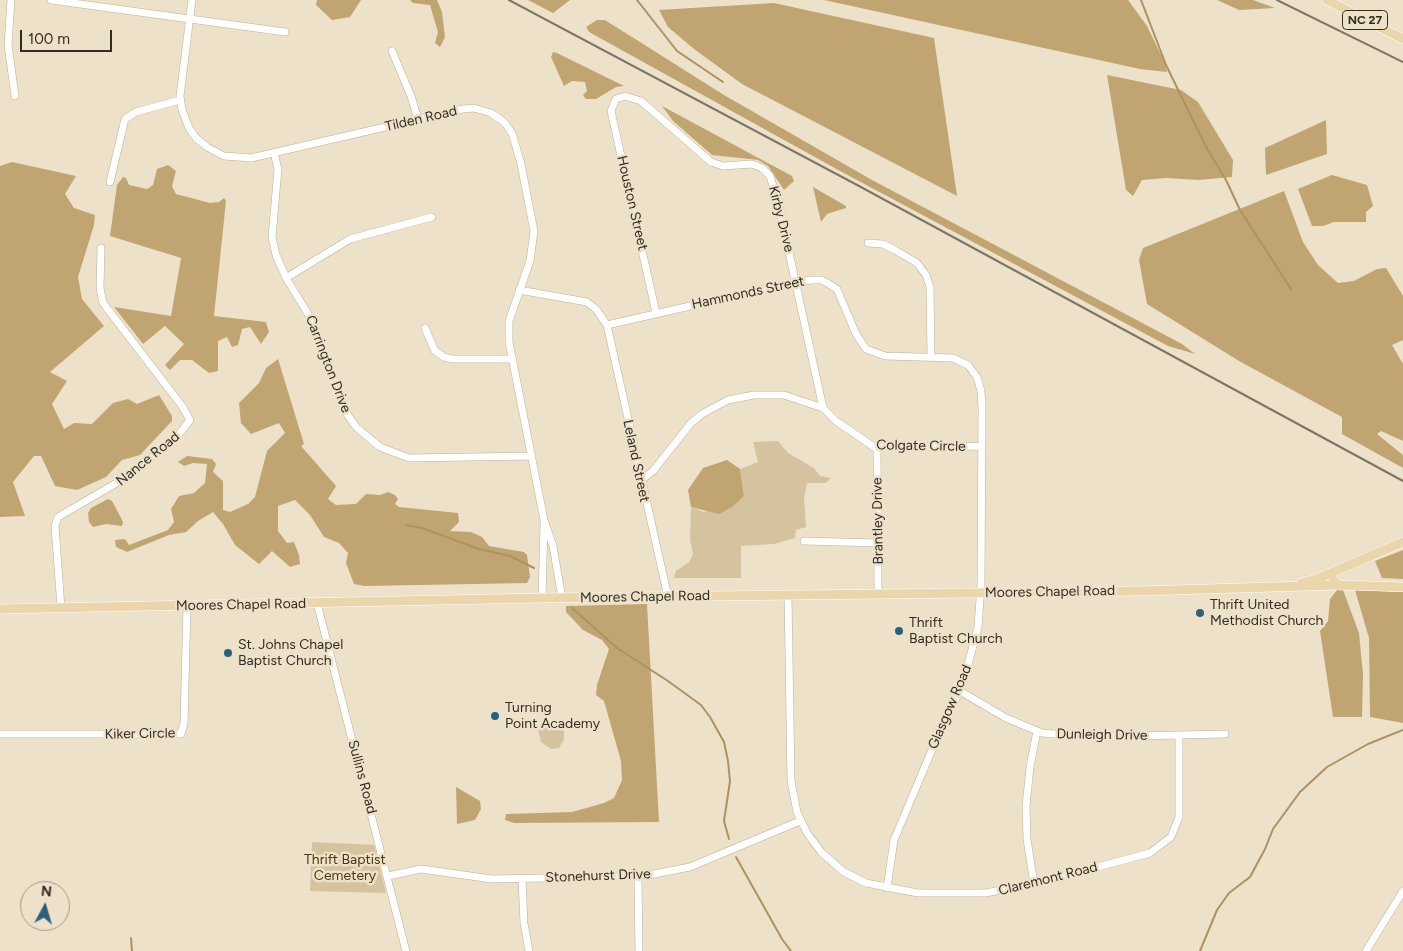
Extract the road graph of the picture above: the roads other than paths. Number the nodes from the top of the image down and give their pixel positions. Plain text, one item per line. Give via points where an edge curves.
1 (11, 0) edge
2 (51, 0) edge
3 (192, 0) edge
4 (1327, 0) edge
5 (190, 18) junction
6 (285, 32) dead end
7 (1403, 39) edge
8 (392, 51) dead end
9 (14, 96) dead end
10 (620, 97) joint
11 (180, 100) junction
12 (418, 119) junction
13 (274, 153) junction
14 (110, 182) dead end
15 (432, 217) dead end
16 (868, 243) dead end
17 (102, 248) dead end
18 (286, 278) junction
19 (796, 282) junction
20 (519, 290) junction
21 (656, 313) junction
22 (607, 325) junction
23 (425, 328) dead end
24 (932, 356) junction
25 (512, 358) junction
26 (973, 371) joint
27 (823, 408) junction
28 (981, 446) junction
29 (877, 448) junction
30 (532, 456) junction
31 (641, 480) junction
32 (544, 520) junction
33 (804, 541) dead end
34 (1403, 542) edge
35 (878, 543) junction
36 (1330, 573) junction
37 (1291, 585) junction
38 (1340, 585) junction
39 (1403, 587) edge
40 (981, 593) junction
41 (788, 594) junction
42 (881, 594) junction
43 (668, 597) junction
44 (542, 598) junction
45 (562, 598) junction
46 (317, 603) junction
47 (187, 606) junction
48 (61, 608) junction
49 (0, 609) edge
50 (960, 691) junction
51 (1038, 731) junction
52 (0, 734) edge
53 (1225, 734) dead end
54 (1179, 735) junction
55 (800, 821) junction
56 (388, 876) junction
57 (638, 877) junction
58 (522, 878) junction
59 (1034, 884) junction
60 (887, 888) junction
61 (1403, 891) edge
62 (406, 951) edge
63 (529, 951) edge
64 (639, 951) edge
65 (1366, 951) edge

1 - 9 street via 8,45
2 - 5 street
3 - 5 street, Tilden Road
4 - 7 main road, NC 27
5 - 6 street
5 - 11 street, Tilden Road
8 - 12 street
10 - 19 street, Kirby Drive via 632,96 641,101 711,162 723,166 752,164 766,172 775,188
10 - 21 street, Houston Street via 612,107 612,118
11 - 13 street, Tilden Road via 193,134 215,152 244,159
11 - 14 street via 136,112 125,119
12 - 13 street, Tilden Road
12 - 20 street, Tilden Road via 474,108 498,117 512,133 534,231 530,260
13 - 18 street, Carrington Drive via 278,178 272,237
15 - 18 street via 350,239
16 - 24 street via 883,244 895,250 917,263 926,275 930,287
17 - 48 street, Nance Road via 100,288 103,303 190,420 180,433 132,474 58,517 55,526
18 - 30 street, Carrington Drive via 313,322 344,410 371,441 398,455 421,459
19 - 21 street, Hammonds Street
19 - 24 street, Hammonds Street via 815,279 834,285 859,342 871,352 885,356
19 - 27 street, Kirby Drive
20 - 22 street via 587,302
20 - 25 street, Tilden Road via 508,326
21 - 22 street, Hammonds Street
22 - 31 street, Leland Street
23 - 25 street via 435,351 444,357
24 - 26 street, Hammonds Street via 959,360
25 - 30 street, Tilden Road
26 - 28 street, Glasgow Road via 981,391
27 - 29 street, Colgate Circle via 865,443
27 - 31 street, Colgate Circle via 771,394 741,396 721,402 691,423 653,471
28 - 29 street, Colgate Circle
28 - 40 street, Glasgow Road
29 - 35 street, Brantley Drive
30 - 32 street, Tilden Road
31 - 43 street, Leland Street
32 - 44 street, Tilden Road
32 - 45 street, Tilden Road via 553,546
33 - 35 street
34 - 36 main road
35 - 42 street, Brantley Drive via 878,588
36 - 37 main road
36 - 38 main road
37 - 38 main road
37 - 40 main road, Moores Chapel Road
38 - 39 main road
40 - 42 main road, Moores Chapel Road
40 - 50 street, Glasgow Road via 975,643
41 - 42 main road, Moores Chapel Road
41 - 43 main road, Moores Chapel Road
41 - 55 street, Claremont Road via 791,781
43 - 45 main road, Moores Chapel Road
44 - 45 main road, Moores Chapel Road
44 - 46 main road, Moores Chapel Road
46 - 47 main road, Moores Chapel Road
46 - 56 street, Sullins Road
47 - 48 main road, Moores Chapel Road
47 - 52 street, Kiker Circle via 181,734
48 - 49 main road, Moores Chapel Road
50 - 51 street, Dunleigh Drive via 1006,718
50 - 60 street, Glasgow Road via 900,824 890,856
51 - 54 street, Dunleigh Drive via 1090,737
51 - 59 street via 1030,767 1026,811
53 - 54 street, Dunleigh Drive
54 - 59 street, Claremont Road via 1180,813 1177,826 1167,841 1150,853
55 - 57 street, Stonehurst Drive via 690,867
55 - 60 street, Claremont Road via 813,843 837,868 858,880
56 - 58 street, Stonehurst Drive via 421,869 479,878
56 - 62 street, Sullins Road
57 - 58 street, Stonehurst Drive
57 - 64 street
58 - 63 street
59 - 60 street, Claremont Road via 960,895
61 - 65 street

